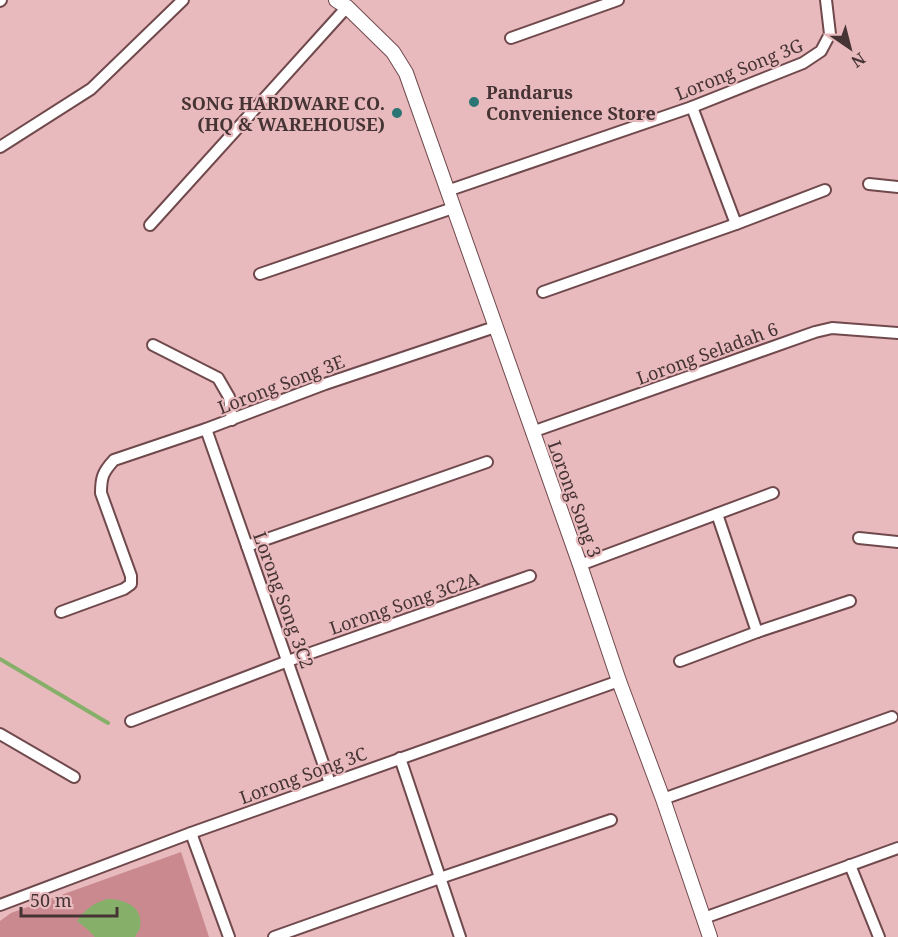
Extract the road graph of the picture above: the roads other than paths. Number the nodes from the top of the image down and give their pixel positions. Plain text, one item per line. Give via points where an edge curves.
1 (183, 0) edge
2 (618, 0) edge
3 (826, 0) edge
4 (341, 3) edge
5 (511, 38) dead end
6 (692, 107) junction
7 (0, 147) edge
8 (869, 184) dead end
9 (898, 187) edge
10 (825, 190) dead end
11 (447, 191) junction
12 (453, 208) junction
13 (736, 224) junction
14 (150, 225) dead end
15 (260, 274) dead end
16 (543, 291) dead end
17 (495, 327) junction
18 (898, 333) edge
19 (153, 345) dead end
20 (232, 420) junction
21 (206, 429) junction
22 (532, 432) junction
23 (487, 462) dead end
24 (773, 493) dead end
25 (717, 514) junction
26 (859, 538) dead end
27 (898, 542) edge
28 (247, 546) junction
29 (580, 565) junction
30 (530, 576) dead end
31 (850, 601) dead end
32 (61, 612) dead end
33 (757, 632) junction
34 (288, 661) junction
35 (680, 662) dead end
36 (619, 681) junction
37 (892, 717) dead end
38 (131, 721) dead end
39 (0, 734) edge
40 (400, 758) junction
41 (74, 777) dead end
42 (330, 783) junction
43 (663, 799) junction
44 (611, 820) dead end
45 (191, 833) junction
46 (898, 848) edge
47 (850, 865) junction
48 (440, 878) junction
49 (0, 905) edge
50 (704, 918) junction
51 (229, 937) edge
52 (274, 937) edge
53 (460, 937) edge
54 (710, 937) edge
55 (879, 937) edge

1 - 7 street via 91,89
2 - 5 street
3 - 6 street, Lorong Song 3G via 830,34 822,51 803,63
4 - 11 street, Lorong Song 3 via 393,52 406,73
4 - 14 street
6 - 11 street, Lorong Song 3G
6 - 13 street
8 - 9 street
10 - 13 street
11 - 12 street, Lorong Song 3
12 - 15 street
12 - 17 street, Lorong Song 3
13 - 16 street
17 - 20 street, Lorong Song 3E
17 - 22 street, Lorong Song 3
18 - 22 street, Lorong Seladah 6 via 832,328 815,332
19 - 20 street via 218,378 229,396
20 - 21 street, Lorong Song 3E
21 - 28 street, Lorong Song 3C2
21 - 32 street, Lorong Song 3E via 114,460 106,468 101,493 132,576 131,584
22 - 29 street, Lorong Song 3
23 - 28 street
24 - 25 street
25 - 29 street
25 - 33 street
26 - 27 street
28 - 34 street, Lorong Song 3C2
29 - 36 street, Lorong Song 3
30 - 34 street, Lorong Song 3C2A
31 - 33 street
33 - 35 street
34 - 38 street, Lorong Song 3C2A
34 - 42 street, Lorong Song 3C2
36 - 40 street, Lorong Song 3C
36 - 43 street, Lorong Song 3
37 - 43 street
39 - 41 street
40 - 42 street, Lorong Song 3C
40 - 48 street
42 - 45 street, Lorong Song 3C
43 - 50 street, Lorong Song 3
44 - 48 street
45 - 49 street, Lorong Song 3C
45 - 51 street
46 - 47 street
47 - 50 street
47 - 55 street
48 - 52 street
48 - 53 street
50 - 54 street, Lorong Song 3

